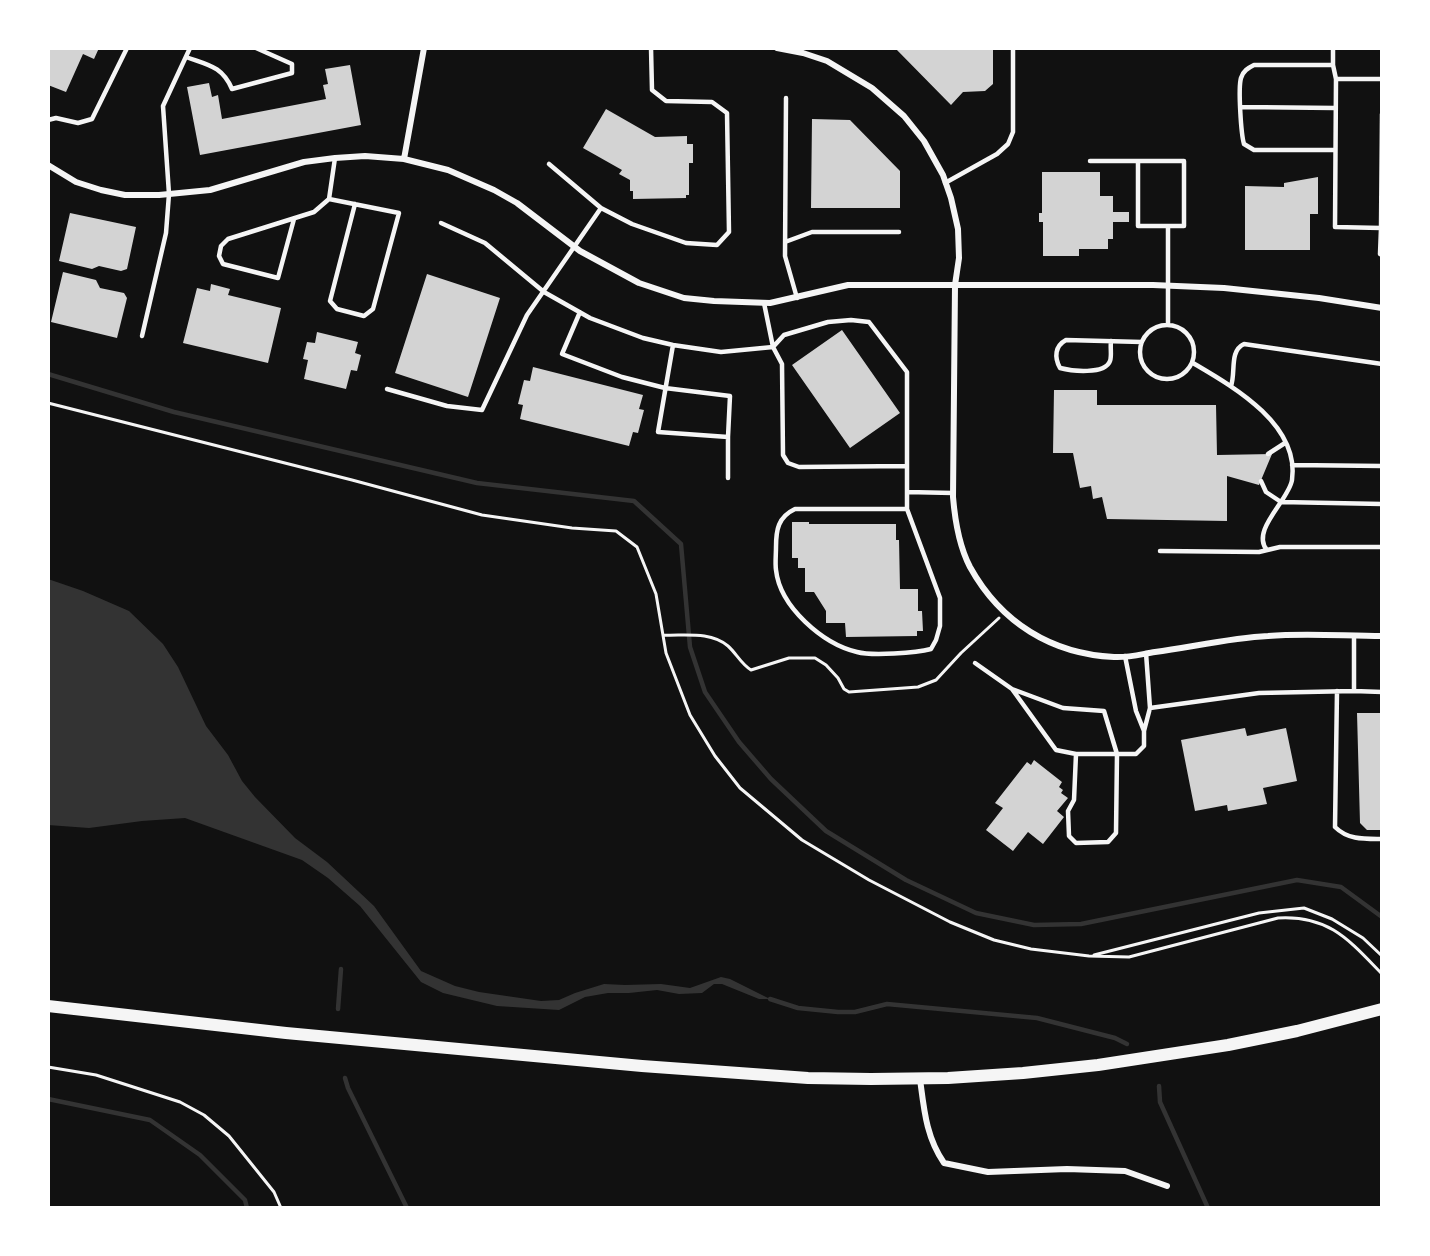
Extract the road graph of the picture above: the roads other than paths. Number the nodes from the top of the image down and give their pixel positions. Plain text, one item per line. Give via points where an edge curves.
1 (127, 48) edge
2 (190, 48) edge
3 (256, 48) edge
4 (424, 48) edge
5 (651, 48) edge
6 (777, 48) edge
7 (1014, 48) edge
8 (1334, 48) edge
9 (803, 51) edge
10 (186, 57) junction
11 (1333, 65) junction
12 (1336, 79) junction
13 (1382, 79) edge
14 (786, 98) dead end
15 (1241, 107) junction
16 (1335, 108) junction
17 (1382, 114) edge
18 (48, 120) edge
19 (1335, 150) junction
20 (334, 158) junction
21 (404, 159) junction
22 (1090, 161) dead end
23 (1138, 161) junction
24 (549, 164) dead end
25 (48, 165) edge
26 (945, 183) junction
27 (170, 194) junction
28 (329, 199) junction
29 (356, 204) junction
30 (601, 208) junction
31 (294, 219) junction
32 (441, 223) dead end
33 (1167, 226) junction
34 (1381, 228) edge
35 (899, 232) dead end
36 (785, 242) junction
37 (575, 247) junction
38 (1382, 255) edge
39 (955, 285) junction
40 (1168, 285) junction
41 (543, 292) junction
42 (797, 298) junction
43 (765, 303) junction
44 (1382, 308) edge
45 (580, 312) junction
46 (1168, 324) junction
47 (142, 336) dead end
48 (1111, 341) junction
49 (1142, 342) junction
50 (673, 345) junction
51 (773, 347) junction
52 (1192, 363) junction
53 (1382, 364) edge
54 (1231, 386) junction
55 (665, 388) junction
56 (387, 389) dead end
57 (728, 437) junction
58 (1285, 443) junction
59 (1268, 454) dead end
60 (1292, 465) junction
61 (907, 466) junction
62 (1382, 466) edge
63 (728, 478) dead end
64 (1261, 481) dead end
65 (907, 492) junction
66 (953, 493) junction
67 (1281, 502) junction
68 (1382, 504) edge
69 (907, 509) junction
70 (1382, 547) edge
71 (1267, 550) junction
72 (1160, 551) dead end
73 (1354, 636) junction
74 (1382, 636) edge
75 (1146, 653) junction
76 (1125, 656) junction
77 (975, 663) dead end
78 (1012, 690) junction
79 (1353, 691) junction
80 (1337, 692) junction
81 (1382, 692) edge
82 (1150, 708) junction
83 (1144, 730) junction
84 (1076, 754) junction
85 (1117, 754) junction
86 (1382, 839) edge
87 (48, 1006) edge
88 (1382, 1009) edge
89 (920, 1078) junction
90 (1167, 1186) dead end

1 - 18 lane via 92,119 78,123
2 - 10 lane
3 - 10 lane via 292,64 292,73 232,89 217,68
4 - 21 street
5 - 30 lane via 652,90 666,101 712,102 726,113 729,232 717,245 686,243
6 - 9 street
7 - 26 lane via 1013,132 1008,144
8 - 11 lane
9 - 26 street via 827,61 891,103 924,141
10 - 27 lane via 163,106
11 - 12 lane
11 - 15 lane via 1254,64 1241,78
12 - 13 lane
12 - 16 lane
14 - 36 lane
15 - 16 lane
15 - 19 lane via 1241,135 1244,144 1254,150
16 - 19 lane
17 - 34 lane
19 - 34 lane via 1335,227
20 - 21 street
20 - 27 street via 304,162 210,190
20 - 28 lane
21 - 37 street via 494,190
22 - 23 lane
23 - 33 lane via 1138,226
23 - 33 lane via 1184,160 1184,226
24 - 30 lane
25 - 27 street via 76,182 101,190 125,195
26 - 39 street via 958,229
27 - 47 lane via 166,233
28 - 29 lane
28 - 31 lane via 314,212
29 - 29 lane via 399,213 373,309 364,316 337,309 330,301
30 - 37 lane
31 - 31 lane via 228,239 219,256 224,264 278,278
32 - 41 lane via 485,243
33 - 40 lane
34 - 38 lane
35 - 36 lane via 812,232
36 - 42 lane
37 - 41 lane
37 - 43 street via 630,279 675,295
39 - 40 street
39 - 42 street via 848,285
39 - 66 street
40 - 44 street via 1319,298
40 - 46 lane
41 - 45 lane
41 - 56 lane via 527,315 482,410 447,406
42 - 43 street
43 - 51 lane
45 - 50 lane via 643,338
45 - 55 lane via 562,354 622,377
46 - 49 lane via 1152,329
46 - 52 lane via 1185,330 1191,337
48 - 48 lane via 1110,361 1099,370 1066,370 1055,360 1060,344 1066,340
48 - 49 lane
49 - 52 lane via 1141,360 1153,375 1171,379 1180,376
50 - 51 lane via 721,351
50 - 55 lane
51 - 61 lane via 782,364 783,455 788,463 799,467
51 - 61 lane via 784,335 828,322 869,322 907,372
52 - 54 lane
53 - 54 lane via 1244,344 1235,353
54 - 58 lane via 1253,401
55 - 57 lane via 730,396
55 - 57 lane via 658,432
57 - 63 lane
58 - 59 lane
58 - 60 lane
60 - 62 lane
60 - 67 lane via 1292,481
61 - 65 lane
64 - 67 lane via 1266,492
65 - 66 lane
65 - 69 lane
66 - 76 street via 956,524 970,567 1005,612 1041,639 1075,652
67 - 68 lane
67 - 71 lane via 1263,535
69 - 69 lane via 795,509 785,514 776,532 776,570 799,617 858,653 917,653 931,649 940,626 940,598
70 - 71 lane
71 - 72 lane
73 - 74 street
73 - 75 street via 1268,636
73 - 79 lane
75 - 76 street
75 - 82 lane
76 - 83 lane via 1136,711
77 - 78 lane
78 - 84 lane via 1056,750
78 - 85 lane via 1063,708 1104,711
79 - 80 lane
79 - 81 lane
80 - 82 lane via 1259,693
80 - 86 lane via 1335,827 1343,835
82 - 83 lane
83 - 85 lane via 1144,746 1136,754
84 - 85 lane
84 - 85 lane via 1074,800 1068,812 1069,836 1076,843 1108,842 1116,833
87 - 89 main road via 642,1066 808,1078
88 - 89 main road via 1297,1031 1168,1055 1023,1073
89 - 90 street via 927,1131 944,1163 988,1172 1125,1171

